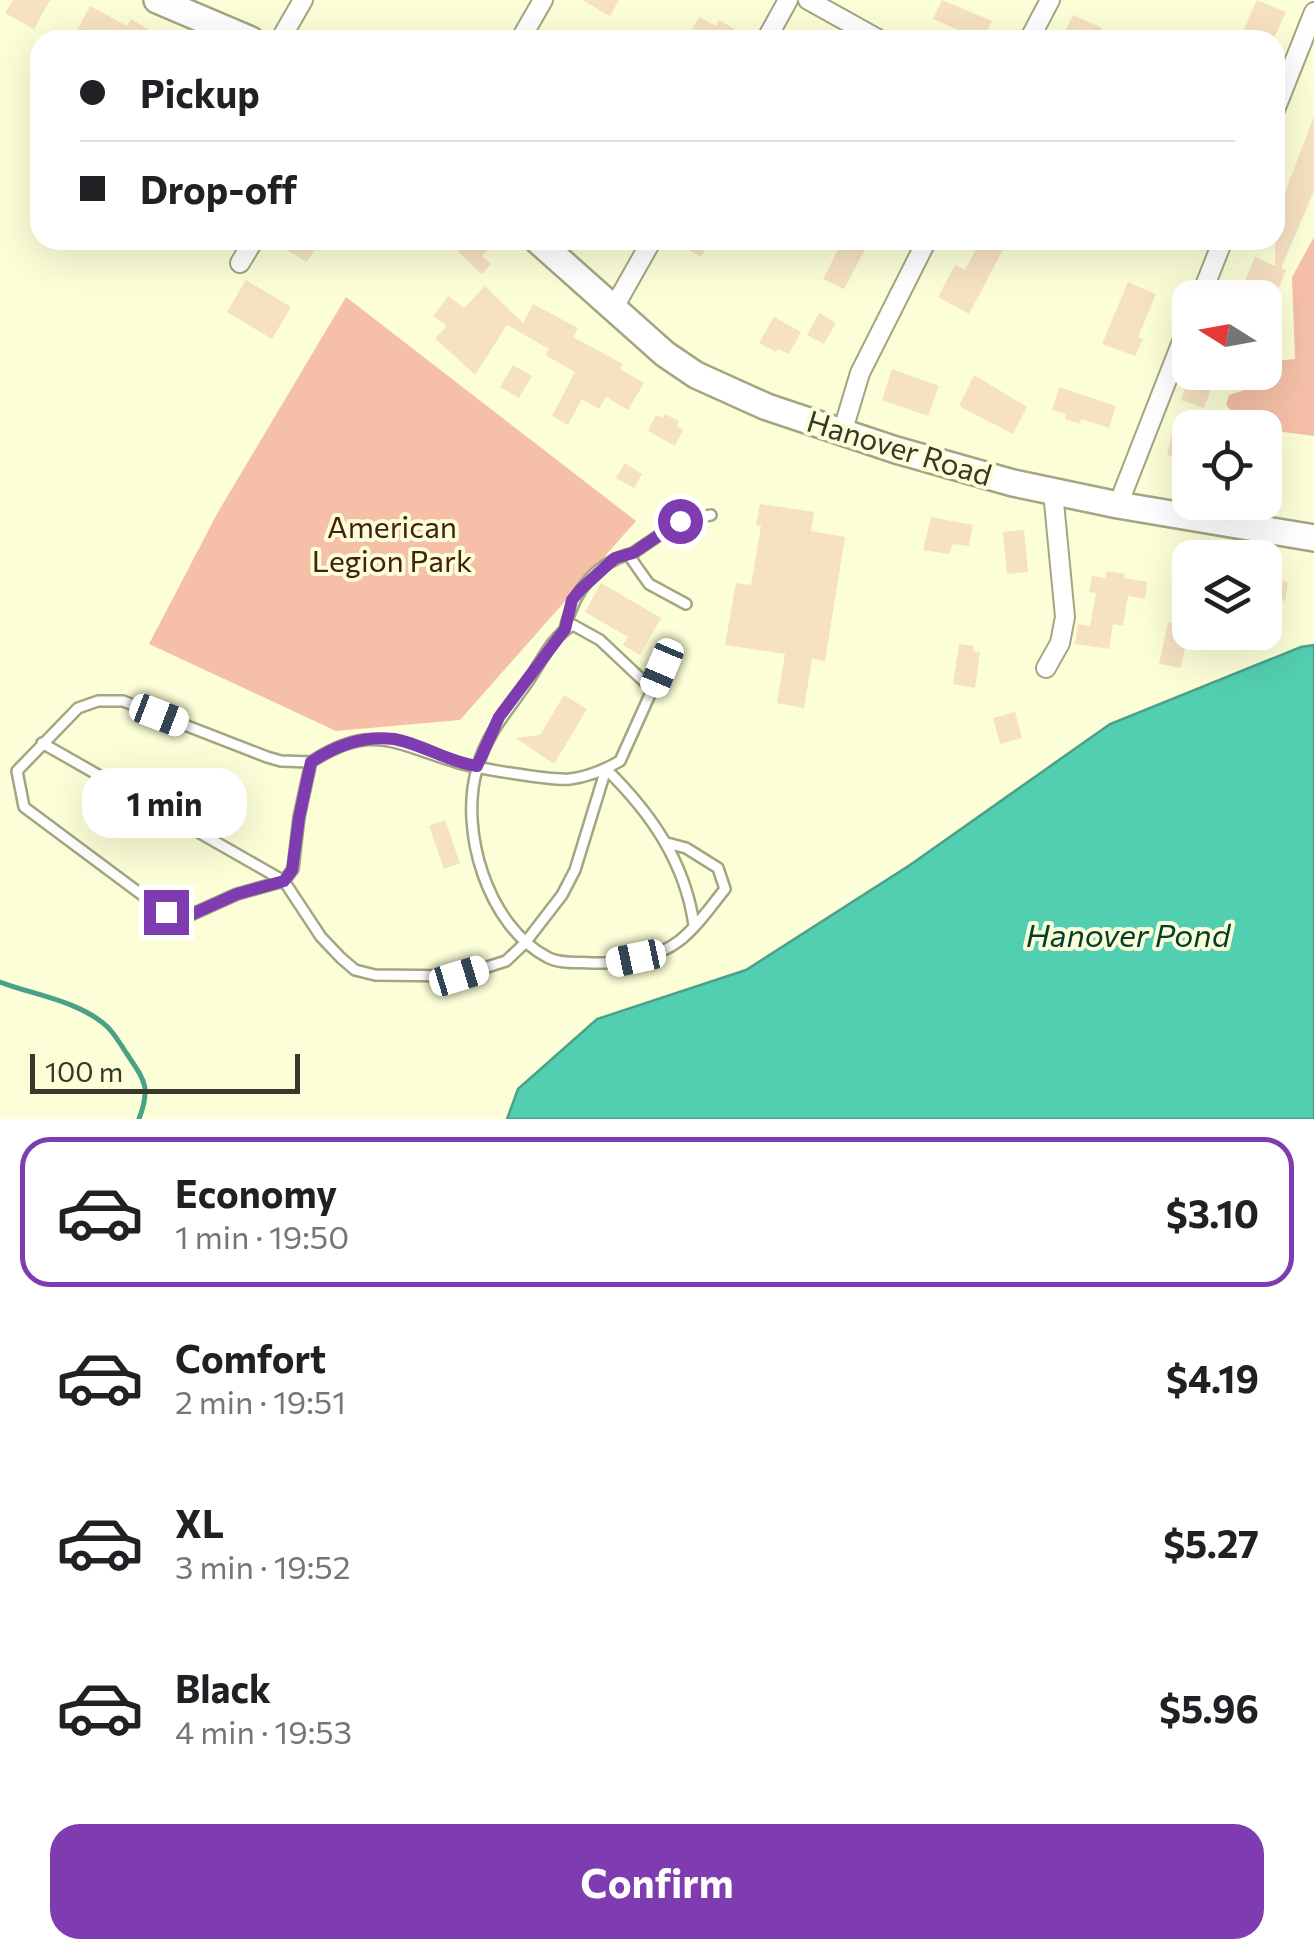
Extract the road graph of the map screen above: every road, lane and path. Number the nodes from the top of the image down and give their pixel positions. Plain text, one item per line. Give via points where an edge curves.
1 (157, 0) edge
2 (302, 0) edge
3 (542, 0) edge
4 (788, 0) edge
5 (808, 0) edge
6 (1050, 0) edge
7 (1314, 12) edge
8 (228, 30) edge
9 (286, 30) edge
10 (526, 30) edge
11 (772, 30) edge
12 (862, 30) edge
13 (1034, 30) edge
14 (1285, 85) edge
15 (248, 250) edge
16 (548, 250) edge
17 (646, 250) edge
18 (921, 250) edge
19 (1219, 250) edge
20 (240, 262) dead end
21 (1207, 280) edge
22 (614, 309) junction
23 (1172, 368) edge
24 (842, 433) junction
25 (1053, 492) junction
26 (1118, 506) junction
27 (711, 515) dead end
28 (1314, 538) edge
29 (633, 553) junction
30 (686, 604) dead end
31 (565, 629) junction
32 (662, 668) dead end
33 (1046, 668) dead end
34 (653, 690) junction
35 (42, 743) junction
36 (311, 762) junction
37 (477, 766) junction
38 (606, 769) junction
39 (666, 843) junction
40 (284, 881) junction
41 (694, 925) junction
42 (525, 943) junction

1 - 8 main road
2 - 9 street
3 - 10 street
4 - 11 street
5 - 12 street
6 - 13 street
7 - 14 street
15 - 20 street
16 - 22 main road, Hanover Road
17 - 22 street
18 - 24 street via 860,374
19 - 21 street
22 - 24 main road, Hanover Road via 696,375
23 - 26 street
24 - 25 main road, Hanover Road
25 - 26 main road, Hanover Road
25 - 33 street via 1065,617
26 - 28 main road, Hanover Road
27 - 29 lane via 680,521
29 - 30 lane via 649,584
29 - 31 lane via 615,558 587,582 572,600
31 - 34 lane via 573,625 600,640
31 - 37 lane via 499,717
32 - 34 lane
34 - 38 lane via 620,761
35 - 36 lane via 78,708 124,701 266,757
35 - 40 lane
35 - 40 lane via 17,771 24,806 177,921
36 - 37 lane via 331,748 394,739
36 - 40 lane via 292,870
37 - 38 lane via 568,779
37 - 42 lane via 470,805 488,892
38 - 39 lane
38 - 42 lane via 575,870
39 - 41 lane via 690,894
39 - 41 lane via 718,868 725,889
40 - 42 lane via 321,937 354,970 459,976 506,961
41 - 42 lane via 662,952 610,964 550,960

